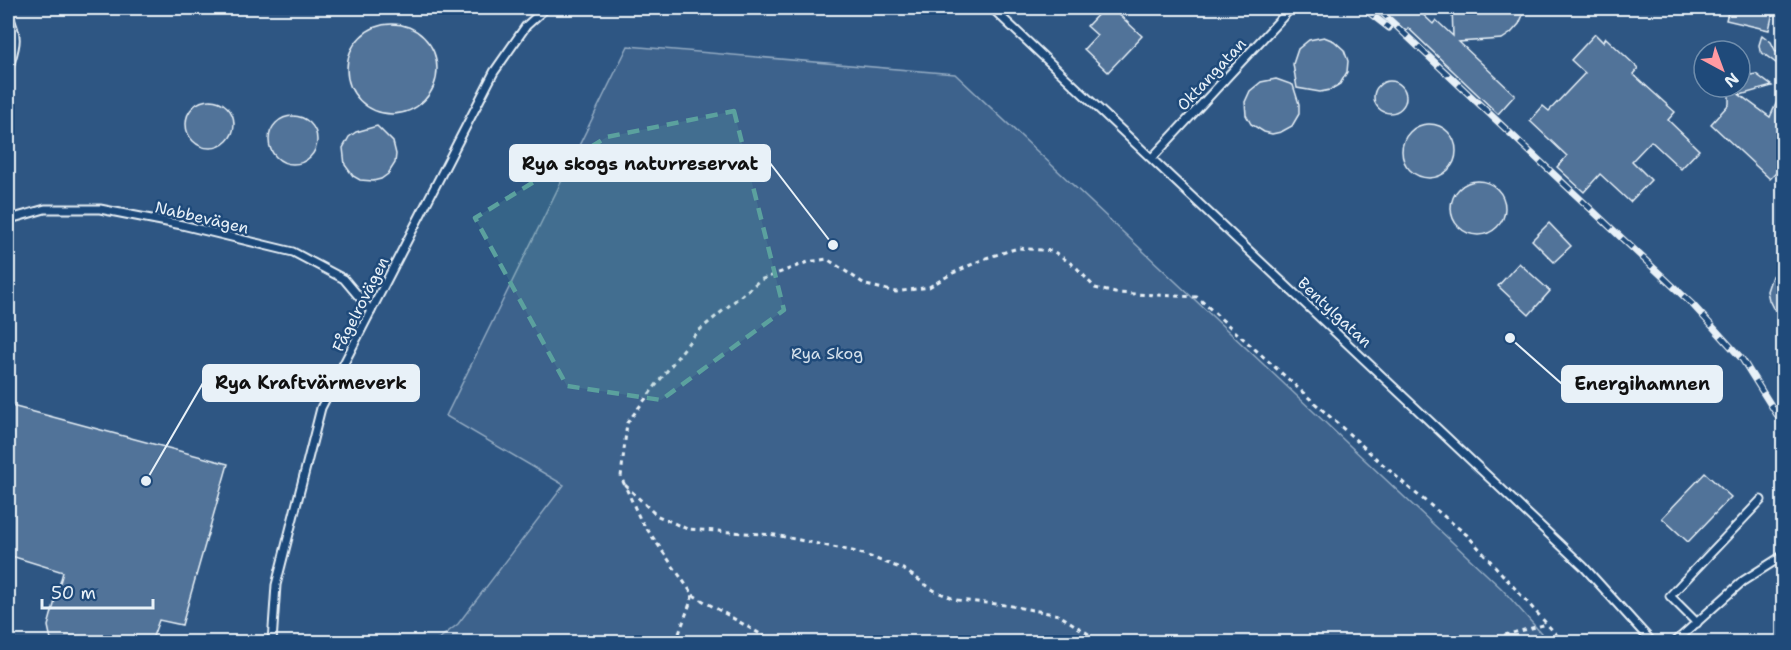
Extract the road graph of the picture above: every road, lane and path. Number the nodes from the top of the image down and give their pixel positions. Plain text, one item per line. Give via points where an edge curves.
1 (546, 8) edge
2 (992, 8) edge
3 (1291, 8) edge
4 (8, 15) edge
5 (8, 70) edge
6 (1152, 158) junction
7 (8, 222) edge
8 (371, 311) junction
9 (624, 483) junction
10 (1761, 500) dead end
11 (1784, 555) edge
12 (693, 595) junction
13 (1696, 623) junction
14 (1547, 624) junction
15 (272, 642) edge
16 (676, 642) edge
17 (774, 642) edge
18 (1101, 642) edge
19 (1478, 642) edge
20 (1563, 642) edge
21 (1652, 642) edge
22 (1675, 642) edge

1 - 8 lane, Fågelrovägen via 526,26 494,72
2 - 6 lane, Bentylgatan
3 - 6 lane, Oktangatan
4 - 5 lane via 15,30
6 - 21 lane, Bentylgatan via 1584,567
7 - 8 lane, Nabbevägen via 45,209 100,209 293,252 344,279
8 - 15 lane, Fågelrovägen via 321,408 276,585
9 - 12 path via 639,519
9 - 14 path via 621,477 627,423 696,333 760,280 808,262 827,260 866,285 896,292 929,287 986,258 1018,248 1053,251 1076,267 1095,288 1197,297 1408,488 1467,535
9 - 18 path via 657,515 687,529 775,535 857,552 903,569 935,591 957,600 1059,615
10 - 13 lane via 1670,596
11 - 13 lane via 1743,581
12 - 16 path
12 - 17 path
13 - 22 lane
14 - 19 path
14 - 20 path

